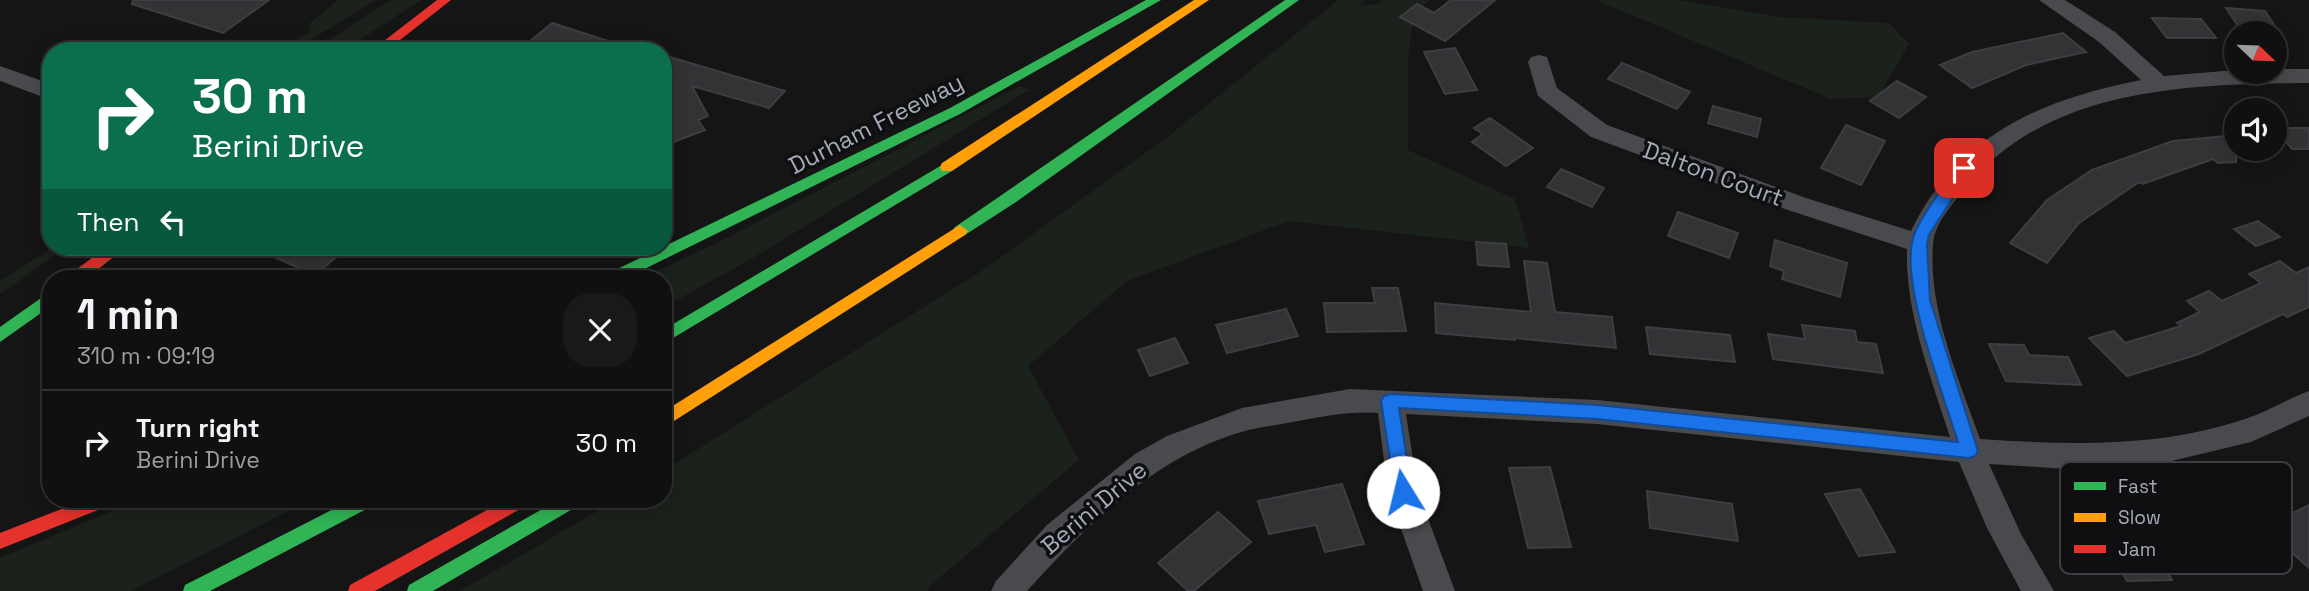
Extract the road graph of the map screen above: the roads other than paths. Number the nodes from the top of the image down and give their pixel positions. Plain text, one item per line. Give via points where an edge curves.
1 (445, 0) edge
2 (1155, 0) edge
3 (1203, 0) edge
4 (1293, 0) edge
5 (2050, 0) edge
6 (389, 42) edge
7 (1539, 62) dead end
8 (0, 73) edge
9 (2309, 76) edge
10 (2161, 86) junction
11 (42, 89) edge
12 (1920, 244) junction
13 (672, 249) edge
14 (106, 256) edge
15 (658, 256) edge
16 (87, 270) edge
17 (629, 270) edge
18 (42, 304) edge
19 (672, 333) edge
20 (0, 336) edge
21 (1390, 401) junction
22 (2309, 403) edge
23 (672, 417) edge
24 (1969, 451) junction
25 (84, 508) edge
26 (353, 508) edge
27 (507, 508) edge
28 (559, 508) edge
29 (0, 541) edge
30 (192, 591) edge
31 (357, 591) edge
32 (416, 591) edge
33 (1007, 591) edge
34 (1439, 591) edge
35 (2038, 591) edge

1 - 6 main road
2 - 13 main road, Durham Freeway via 947,115
3 - 19 main road via 968,155
4 - 23 main road via 1011,198
5 - 10 street via 2107,37
7 - 12 street, Dalton Court via 1546,91 1599,131
8 - 11 street
9 - 10 street via 2231,77
10 - 12 street via 2084,100 2026,121 1964,168
12 - 24 street via 1922,300
14 - 16 main road
15 - 17 main road, Durham Freeway
18 - 20 main road
21 - 24 street, Berini Drive via 1597,412
21 - 33 street, Berini Drive via 1350,400 1284,410 1242,420 1177,445 1145,463 1092,505
21 - 34 street via 1403,492
22 - 24 street, Berini Drive via 2251,430 2159,452 2069,457
24 - 35 street via 2009,543
25 - 29 main road
26 - 30 main road
27 - 31 main road
28 - 32 main road

